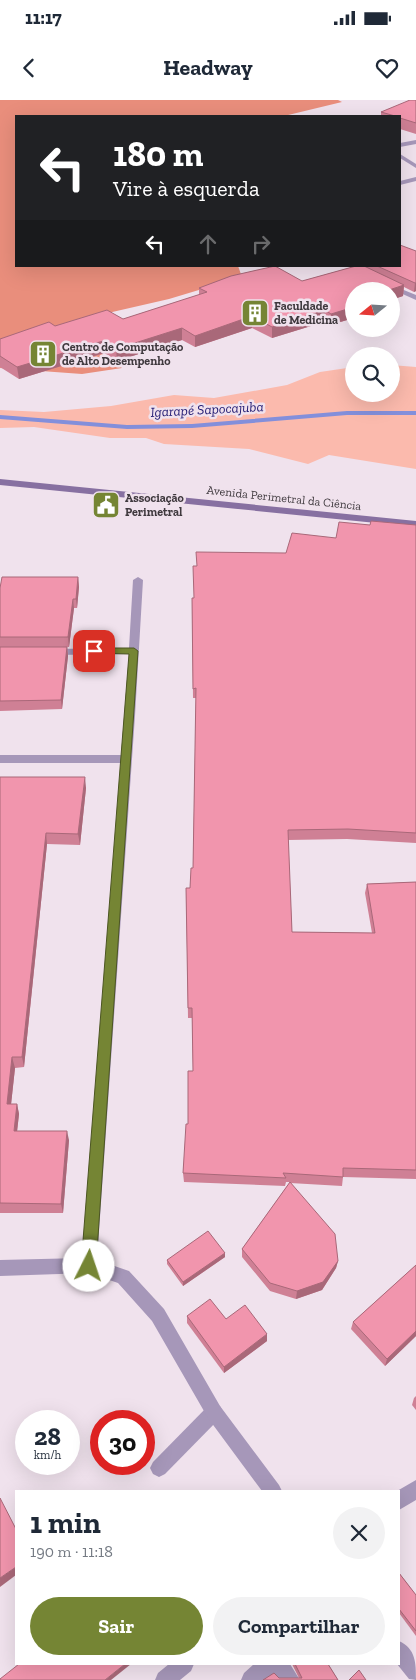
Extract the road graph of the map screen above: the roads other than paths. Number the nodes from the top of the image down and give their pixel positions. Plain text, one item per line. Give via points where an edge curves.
1 (416, 142) edge
2 (401, 145) edge
3 (401, 157) edge
4 (416, 166) edge
5 (401, 178) edge
6 (416, 179) edge
7 (408, 180) junction
8 (401, 183) edge
9 (400, 291) edge
10 (416, 298) edge
11 (0, 482) edge
12 (416, 524) edge
13 (138, 580) dead end
14 (134, 651) junction
15 (38, 652) edge
16 (0, 759) edge
17 (126, 759) junction
18 (89, 1266) junction
19 (0, 1268) edge
20 (214, 1412) junction
21 (159, 1468) dead end
22 (416, 1489) edge
23 (272, 1490) edge
24 (400, 1500) edge
25 (400, 1652) edge
26 (183, 1665) edge
27 (268, 1665) edge
28 (279, 1665) edge
29 (416, 1672) edge
30 (165, 1680) edge
31 (251, 1680) edge
32 (290, 1680) edge

1 - 2 street
3 - 4 street
5 - 7 street
6 - 7 street
7 - 8 street
9 - 10 street
11 - 12 main road, Avenida Perimetral da Ciência
13 - 14 street
14 - 15 street
14 - 17 street
16 - 17 street
17 - 18 street
18 - 19 street
18 - 20 street via 123,1277 158,1315
20 - 21 street
20 - 23 street
22 - 24 street
25 - 29 street
26 - 30 street
27 - 31 street
28 - 32 street

